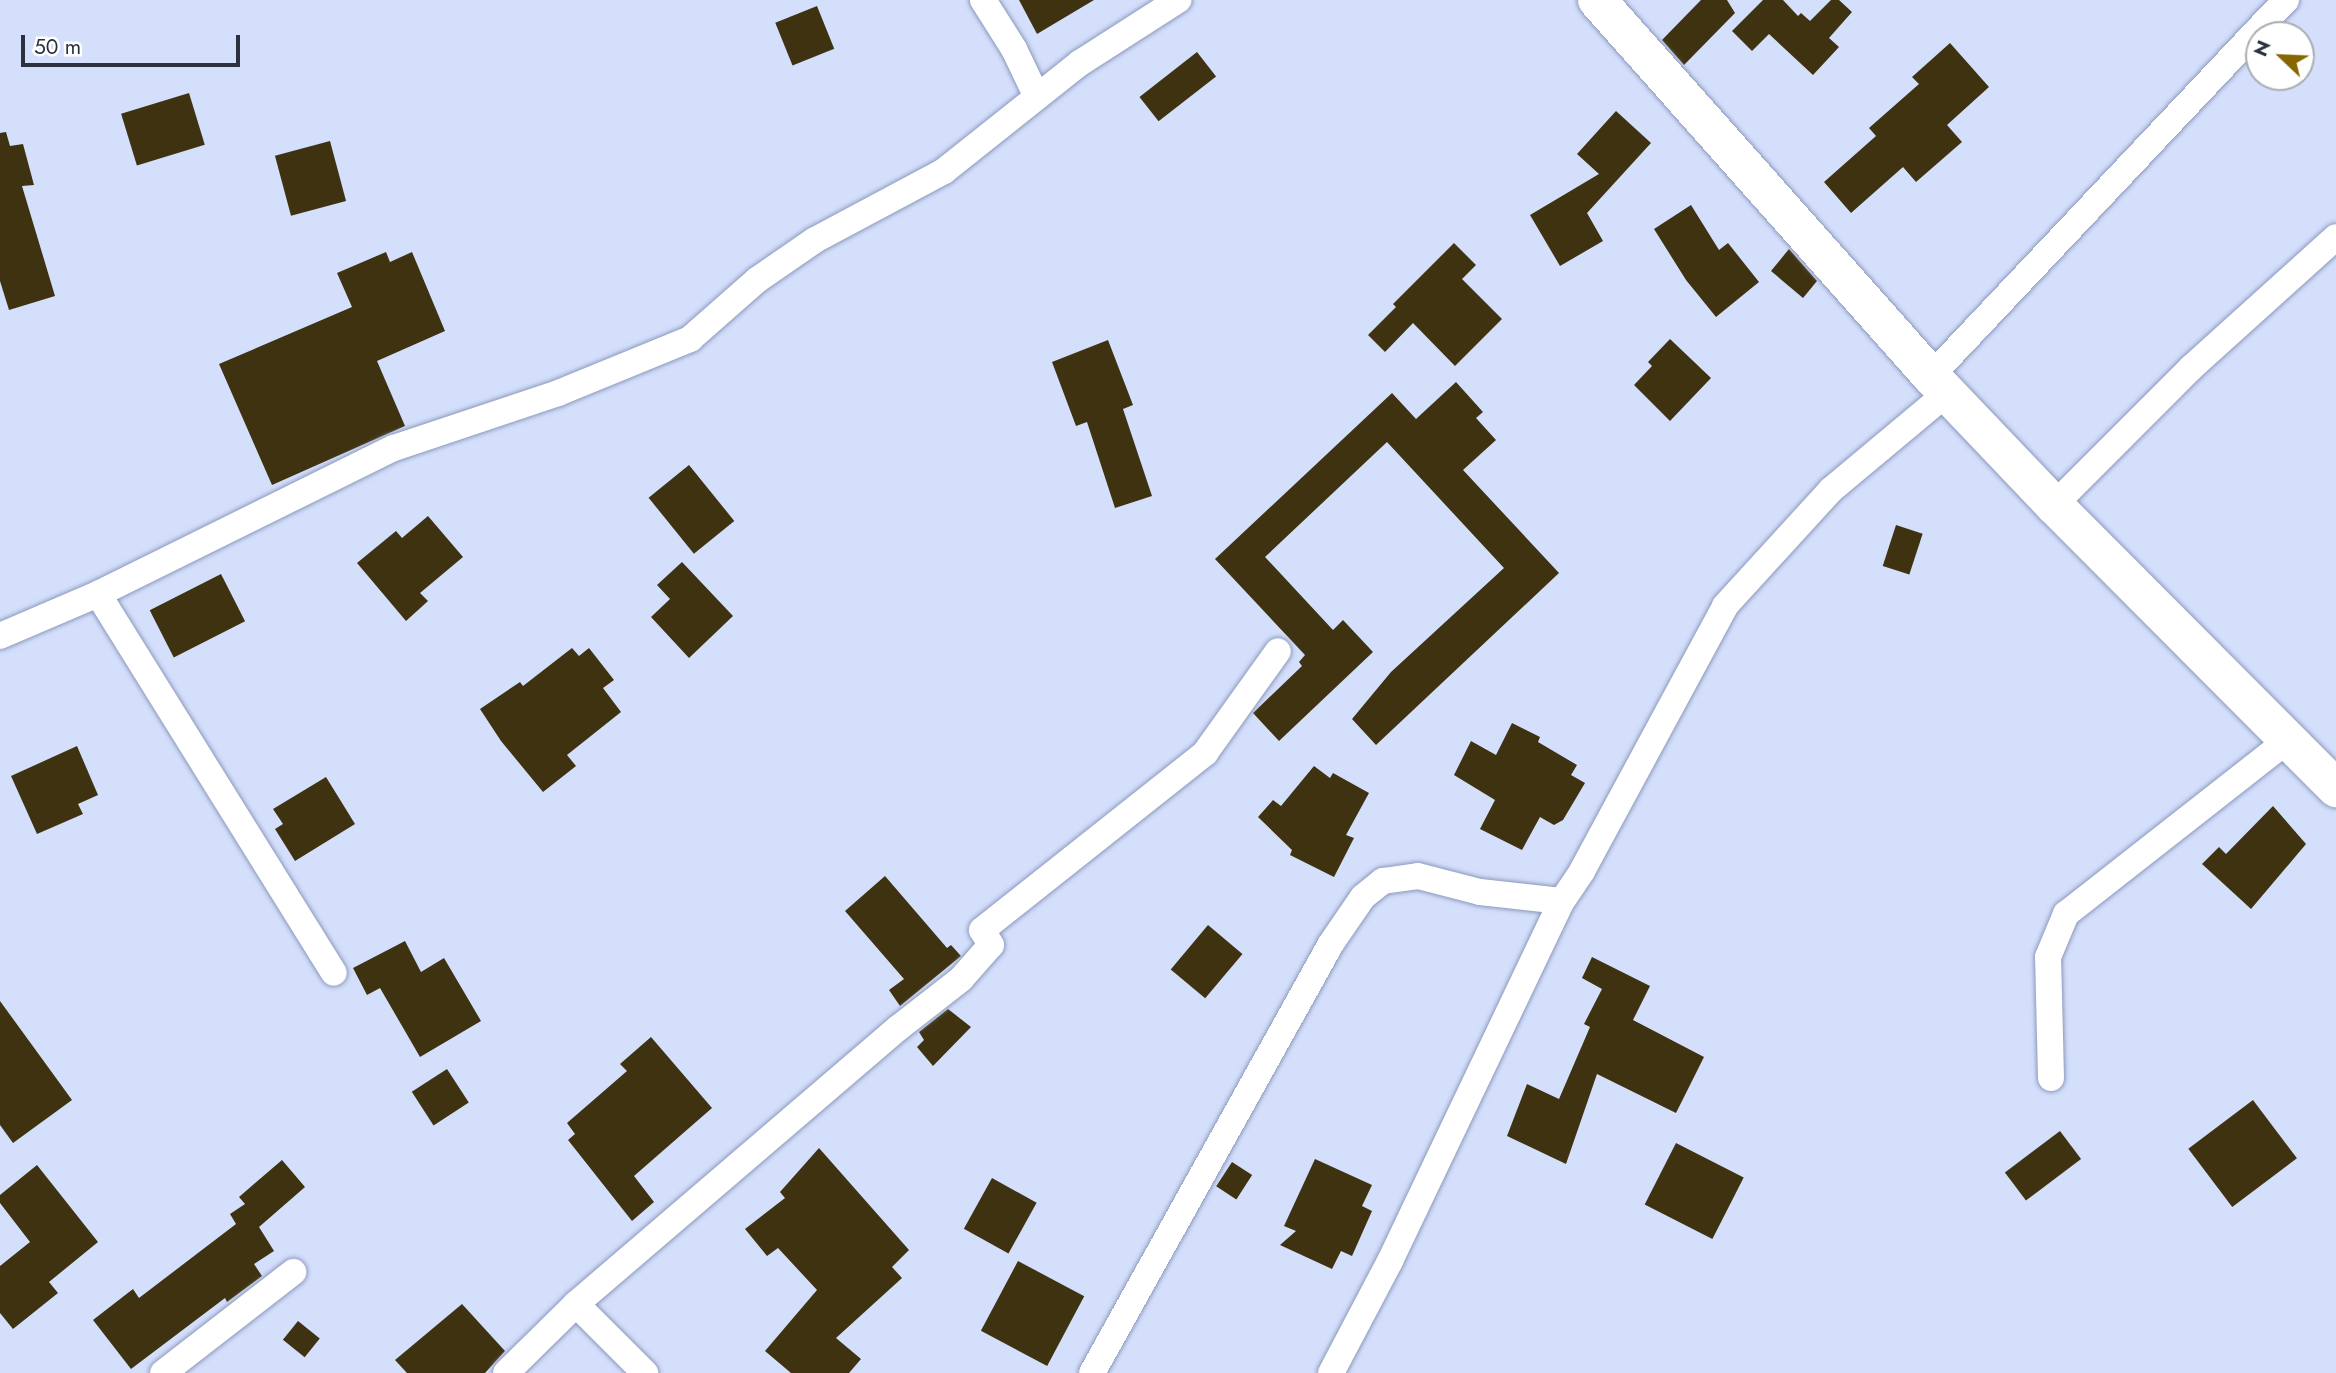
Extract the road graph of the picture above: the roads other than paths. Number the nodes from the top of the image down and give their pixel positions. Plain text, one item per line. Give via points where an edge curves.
1 (983, 0) edge
2 (1178, 0) edge
3 (1597, 0) edge
4 (2286, 0) edge
5 (1037, 97) junction
6 (2336, 237) edge
7 (1939, 384) junction
8 (2054, 506) junction
9 (98, 594) junction
10 (0, 636) edge
11 (1278, 651) dead end
12 (2288, 740) junction
13 (2336, 788) edge
14 (1562, 901) junction
15 (334, 973) dead end
16 (2051, 1078) dead end
17 (293, 1272) dead end
18 (576, 1304) junction
19 (163, 1373) edge
20 (506, 1373) edge
21 (645, 1373) edge
22 (1092, 1373) edge
23 (1331, 1373) edge

1 - 5 street
2 - 5 street via 1080,63
3 - 7 street
4 - 7 street
5 - 9 street via 944,171 815,240 757,280 690,339 558,393 394,448
6 - 8 street via 2191,368
7 - 8 street
7 - 14 street via 1831,490 1725,606
8 - 12 street
9 - 10 street
9 - 15 street
11 - 18 street via 1205,753 982,930 991,946 961,979
12 - 13 street
12 - 16 street via 2066,914 2048,957
14 - 22 street via 1480,892 1418,876 1383,881 1363,897 1331,945
14 - 23 street via 1390,1261
17 - 19 street
18 - 20 street
18 - 21 street

